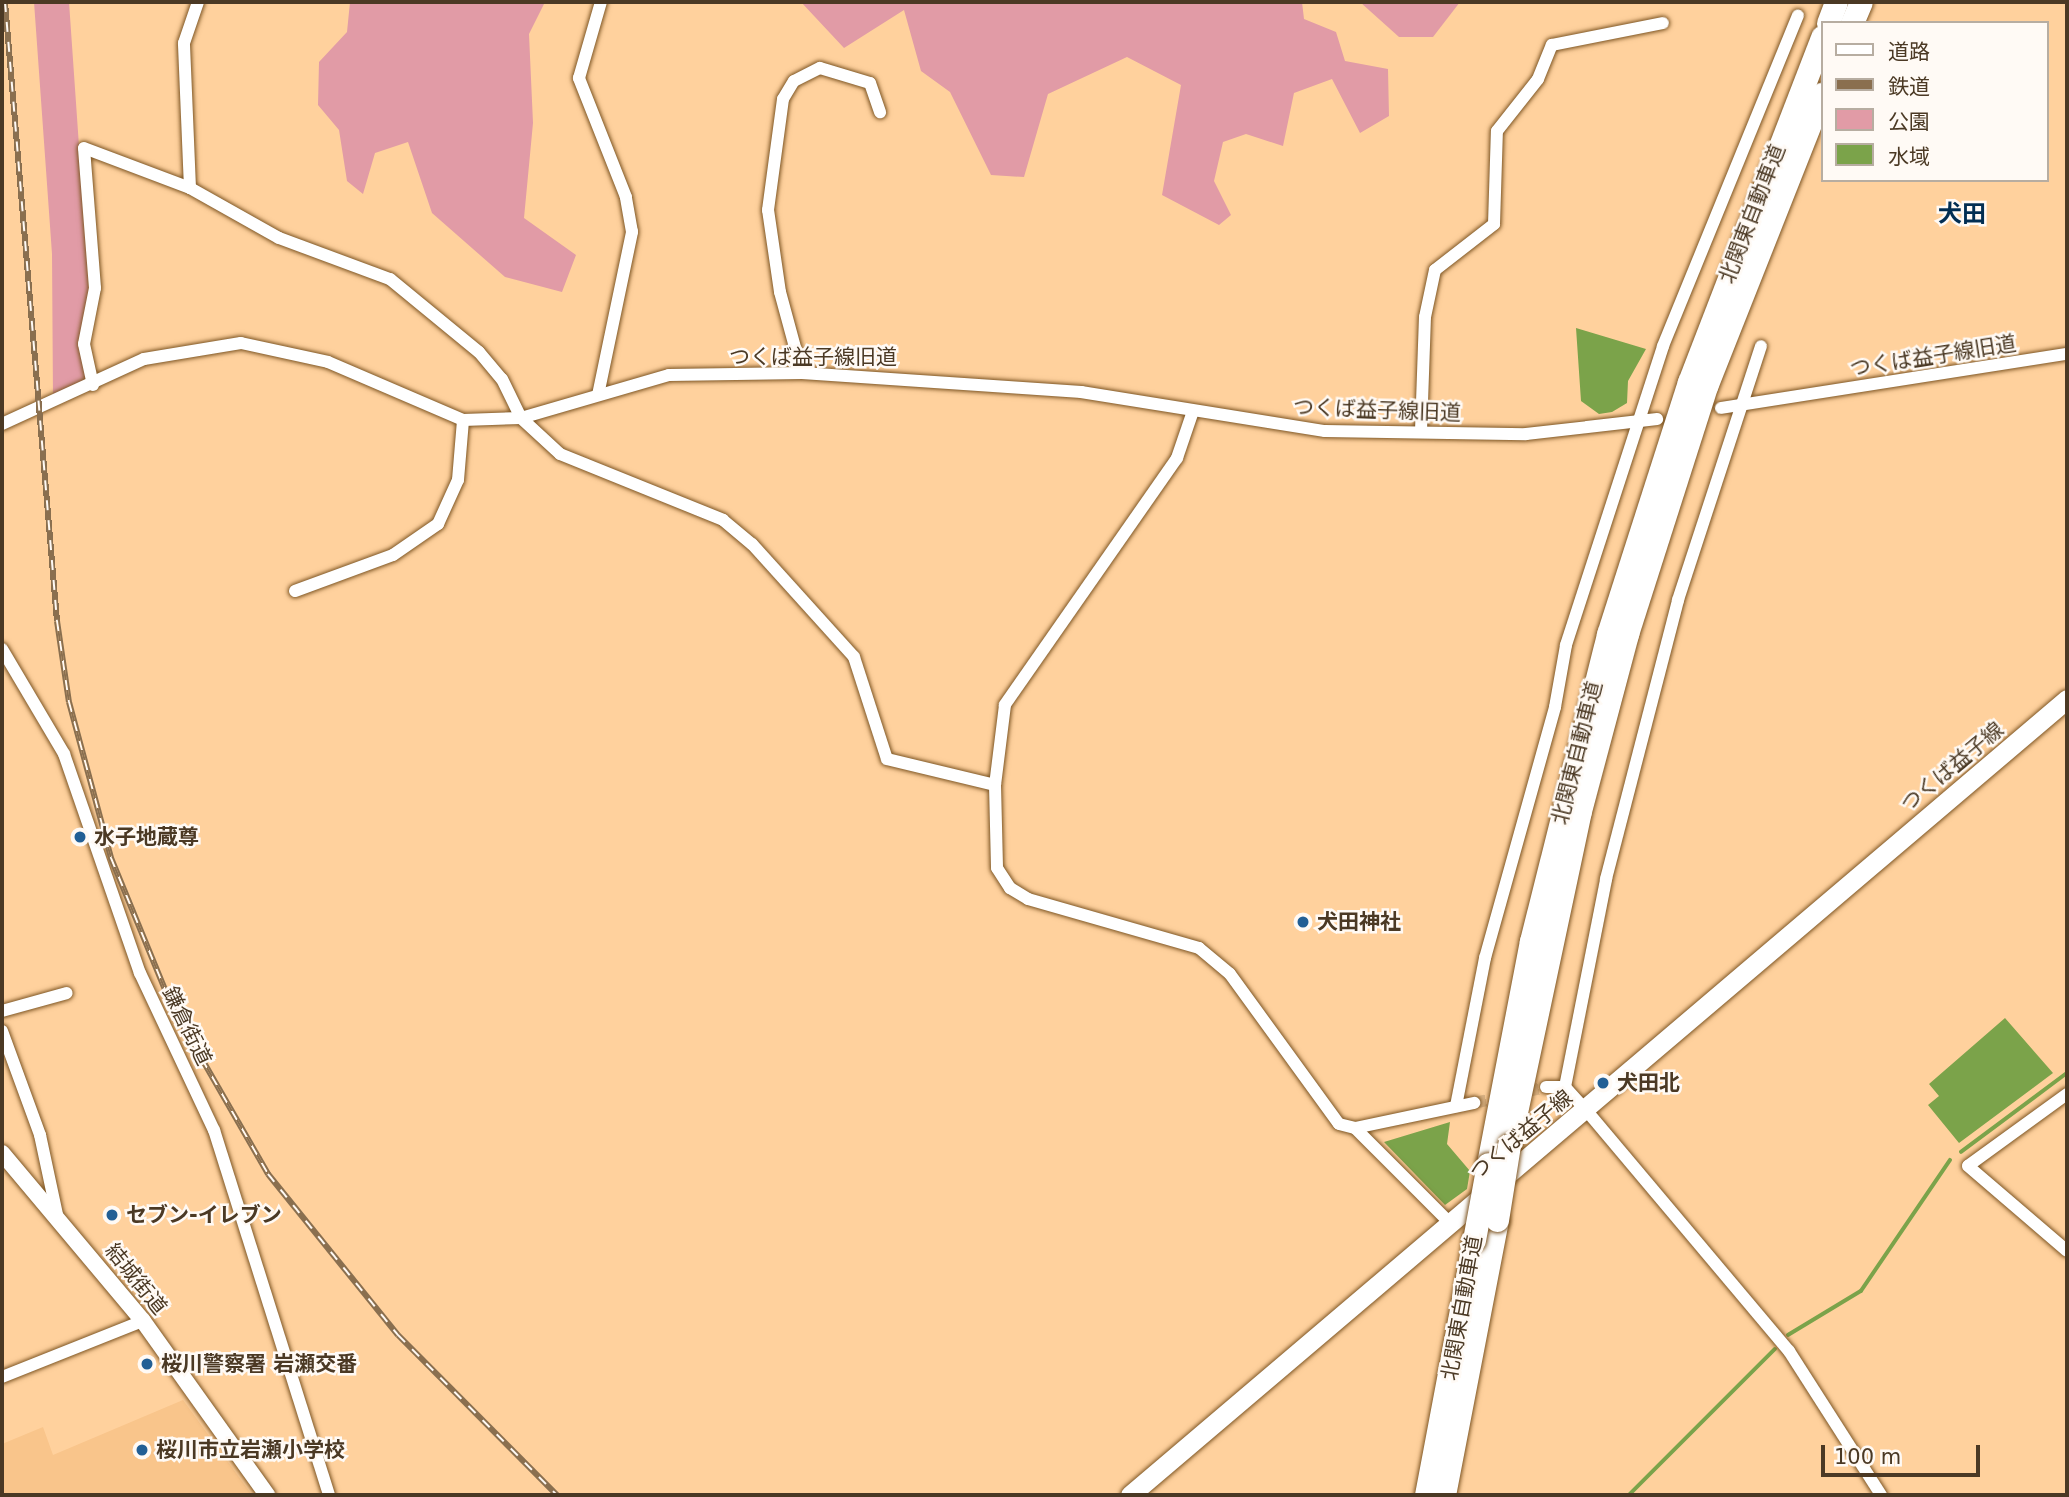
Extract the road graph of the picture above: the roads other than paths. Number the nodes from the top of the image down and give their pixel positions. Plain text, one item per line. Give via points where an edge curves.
1 (198, 2) edge
2 (601, 2) edge
3 (1836, 2) edge
4 (1861, 2) edge
5 (1798, 16) dead end
6 (1829, 21) edge
7 (1853, 21) edge
8 (1663, 23) dead end
9 (1820, 42) edge
10 (1820, 98) edge
11 (880, 112) dead end
12 (190, 188) junction
13 (1761, 346) dead end
14 (2067, 354) edge
15 (802, 373) junction
16 (93, 385) junction
17 (598, 395) junction
18 (1741, 405) junction
19 (1721, 408) dead end
20 (1193, 411) junction
21 (521, 418) junction
22 (1657, 419) dead end
23 (463, 420) junction
24 (1640, 421) junction
25 (2, 424) edge
26 (1420, 431) junction
27 (295, 591) dead end
28 (2, 649) edge
29 (2067, 699) edge
30 (995, 785) junction
31 (67, 993) dead end
32 (2, 1011) edge
33 (2, 1031) edge
34 (1546, 1087) tunnel mouth
35 (1565, 1087) junction
36 (2067, 1094) edge
37 (1474, 1103) tunnel mouth
38 (1456, 1106) junction
39 (1586, 1110) junction
40 (1355, 1128) junction
41 (2, 1153) edge
42 (57, 1214) junction
43 (1451, 1224) junction
44 (2067, 1251) edge
45 (143, 1321) junction
46 (2, 1377) edge
47 (267, 1495) edge
48 (329, 1495) edge
49 (1130, 1495) edge
50 (1426, 1495) edge
51 (1444, 1495) edge
52 (1881, 1495) edge

1 - 12 street via 184,43
2 - 17 street via 579,78 626,197 632,232
3 - 6 highway
4 - 7 highway
5 - 24 street via 1672,322
8 - 26 street via 1552,45 1538,79 1497,131 1494,224 1434,270 1425,317
9 - 50 highway, 北関東自動車道, bridge via 1689,382 1608,634 1531,941
10 - 51 highway, 北関東自動車道, bridge via 1707,384 1627,634 1574,837 1509,1145
11 - 15 street via 870,83 820,68 794,81 783,99 768,210 780,292
12 - 16 street via 84,148 95,288 84,344
12 - 21 street via 278,237 390,279 479,352 502,379
13 - 18 street
14 - 18 street, つくば益子線旧道
15 - 17 street, つくば益子線旧道 via 669,375
15 - 20 street, つくば益子線旧道 via 1081,391
16 - 23 street, つくば益子線旧道 via 171,352 254,344 328,362
16 - 25 street, つくば益子線旧道
17 - 21 street, つくば益子線旧道
18 - 19 street, つくば益子線旧道
18 - 35 street via 1683,583 1616,840
20 - 26 street, つくば益子線旧道 via 1308,430
20 - 30 street via 1177,458 1089,576 1005,705
21 - 23 street, つくば益子線旧道
21 - 30 street via 578,465 723,520 752,544 854,657 892,763
22 - 24 street, つくば益子線旧道
23 - 27 street via 458,480 438,524 393,555
24 - 26 street, つくば益子線旧道 via 1526,434
24 - 38 street via 1566,645 1555,707 1485,958
28 - 48 street, 鎌倉街道 via 64,754 140,973 214,1130
29 - 39 main road, つくば益子線
30 - 40 street via 995,852 1010,888 1028,899 1199,948 1230,974 1318,1102 1339,1124
31 - 32 street
33 - 42 street, 結城街道 via 40,1135
34 - 35 street
35 - 39 street
36 - 44 street via 1968,1166
37 - 38 street
38 - 40 street
39 - 43 main road, つくば益子線
39 - 52 street via 1789,1351
40 - 43 street
41 - 42 street
42 - 45 street, 結城街道
43 - 49 main road, つくば益子線
45 - 46 street
45 - 47 street, 結城街道

